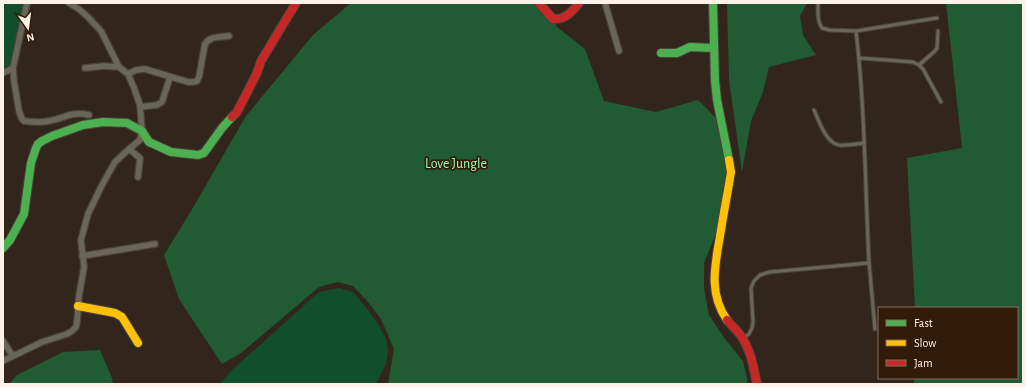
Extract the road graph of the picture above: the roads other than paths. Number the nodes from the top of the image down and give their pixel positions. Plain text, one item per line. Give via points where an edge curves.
1 (27, 3) edge
2 (69, 3) edge
3 (84, 3) edge
4 (296, 3) edge
5 (539, 3) edge
6 (579, 3) edge
7 (605, 3) edge
8 (713, 3) edge
9 (818, 3) edge
10 (80, 10) junction
11 (937, 18) dead end
12 (856, 31) junction
13 (938, 31) dead end
14 (229, 36) dead end
15 (714, 48) junction
16 (619, 51) dead end
17 (661, 53) dead end
18 (860, 58) junction
19 (919, 65) junction
20 (12, 68) junction
21 (85, 68) dead end
22 (119, 68) junction
23 (3, 72) edge
24 (128, 74) junction
25 (170, 77) junction
26 (941, 102) dead end
27 (140, 107) junction
28 (814, 110) dead end
29 (89, 114) dead end
30 (142, 131) junction
31 (864, 144) junction
32 (129, 149) junction
33 (138, 177) dead end
34 (155, 244) dead end
35 (3, 248) edge
36 (82, 256) junction
37 (869, 263) junction
38 (78, 306) junction
39 (876, 329) dead end
40 (743, 339) junction
41 (3, 341) edge
42 (138, 343) dead end
43 (12, 356) junction
44 (3, 360) edge
45 (757, 384) edge

1 - 20 street
2 - 10 street
3 - 10 street
4 - 30 street via 261,61 237,112 204,153 191,155 171,152 149,142
5 - 6 street via 556,20 564,18
7 - 16 street
8 - 15 street
9 - 12 lane via 822,28
10 - 22 street via 101,31
11 - 12 lane
12 - 18 lane
13 - 19 lane via 937,48
14 - 25 street via 212,38 205,44 197,81 188,82
15 - 17 street via 690,47 676,53
15 - 40 street via 717,100 731,172 714,272 714,288 725,317
18 - 19 lane via 913,62
18 - 31 lane
19 - 26 lane
20 - 23 street
20 - 29 street via 19,111 24,121 44,122 76,113
21 - 22 street
22 - 24 street
24 - 25 street via 145,69
24 - 27 street
25 - 27 street via 162,102
27 - 30 street
28 - 31 lane via 828,139 833,143
30 - 32 street via 140,140
30 - 35 street via 127,123 103,122 74,128 38,144 31,163 24,214
31 - 37 lane
32 - 33 street via 140,158
32 - 36 street via 115,162 88,214 81,240
34 - 36 street
36 - 38 street via 84,267
37 - 39 lane
37 - 40 lane via 770,272 760,276 751,288 752,328
38 - 42 street via 115,313 122,317
38 - 43 street via 76,327 72,331
40 - 45 street via 752,360
41 - 43 street
43 - 44 street

